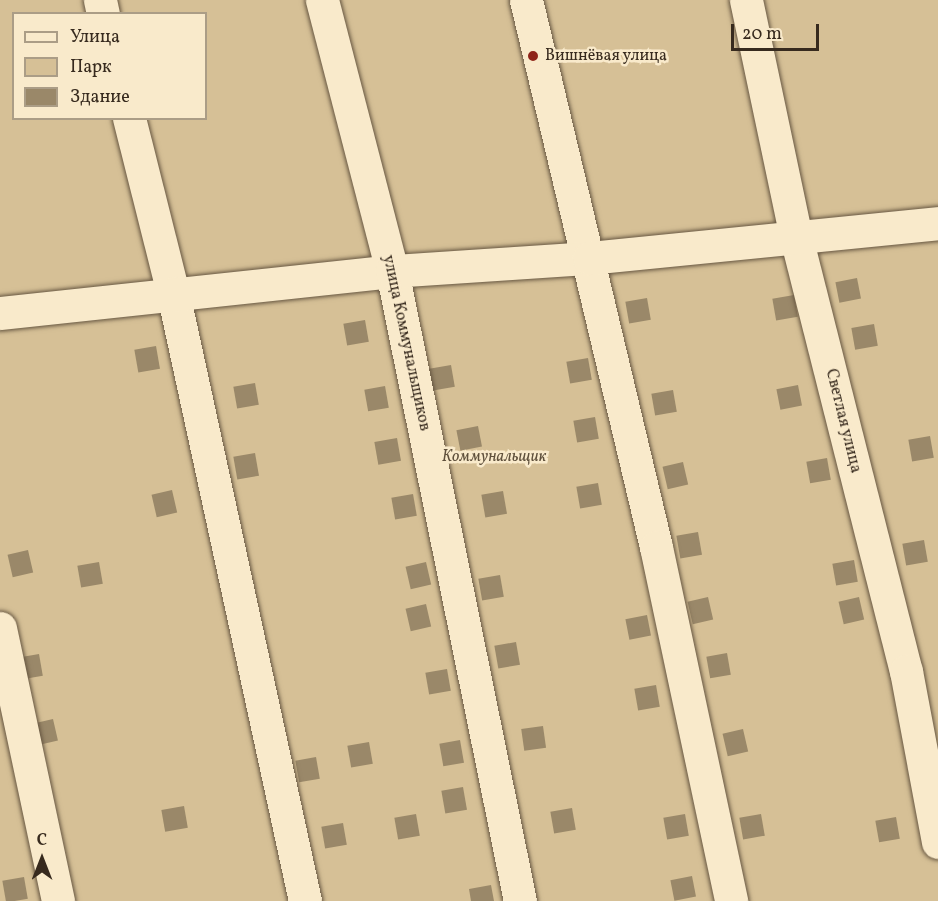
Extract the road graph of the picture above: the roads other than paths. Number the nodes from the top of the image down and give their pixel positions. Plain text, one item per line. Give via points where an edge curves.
1 (322, 0) edge
2 (526, 0) edge
3 (746, 0) edge
4 (130, 120) edge
5 (938, 223) edge
6 (796, 237) junction
7 (589, 258) junction
8 (392, 271) junction
9 (173, 293) junction
10 (0, 313) edge
11 (0, 628) edge
12 (938, 842) edge
13 (58, 901) edge
14 (305, 901) edge
15 (520, 901) edge
16 (730, 901) edge

1 - 8 street, улица Коммунальщиков
2 - 7 street
3 - 6 street, Светлая улица
4 - 9 street
5 - 6 street
6 - 7 street
6 - 12 street, Светлая улица via 906,671
7 - 8 street
7 - 16 street
8 - 9 street
8 - 15 street, улица Коммунальщиков
9 - 10 street
9 - 14 street
11 - 13 street

